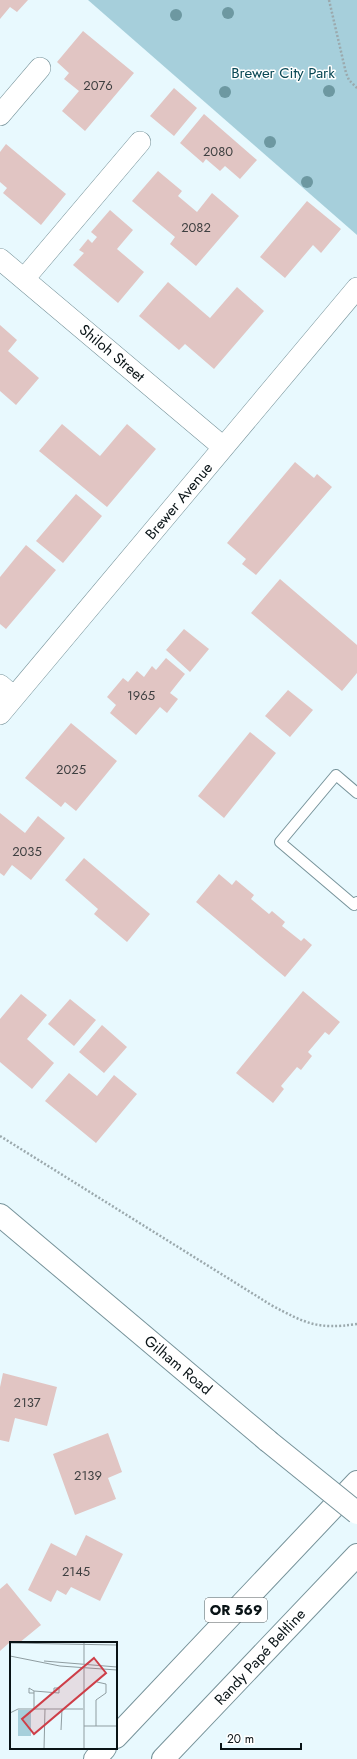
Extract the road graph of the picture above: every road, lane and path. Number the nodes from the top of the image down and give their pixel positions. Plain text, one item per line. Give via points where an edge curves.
1 (329, 0) edge
2 (40, 68) dead end
3 (357, 88) edge
4 (0, 115) edge
5 (140, 142) dead end
6 (0, 259) edge
7 (24, 279) junction
8 (355, 295) edge
9 (223, 448) junction
10 (7, 691) edge
11 (0, 714) edge
12 (357, 793) edge
13 (357, 902) edge
14 (0, 1136) edge
15 (0, 1215) edge
16 (357, 1324) edge
17 (357, 1482) edge
18 (357, 1513) edge
19 (357, 1555) edge
20 (117, 1736) edge
21 (104, 1749) edge
22 (95, 1759) edge
23 (164, 1759) edge

1 - 3 path via 346,73
2 - 4 street
5 - 7 street
6 - 7 street, Shiloh Street
7 - 9 street, Shiloh Street
8 - 9 street, Brewer Avenue
9 - 10 street, Brewer Avenue
10 - 11 street, Brewer Avenue
12 - 13 lane via 336,775 280,842 354,905
14 - 16 path via 298,1319 313,1325
15 - 18 main road, Gilham Road, bridge
17 - 20 main road, OR 569
19 - 23 main road, Randy Papé Beltline / OR 569
21 - 22 main road

